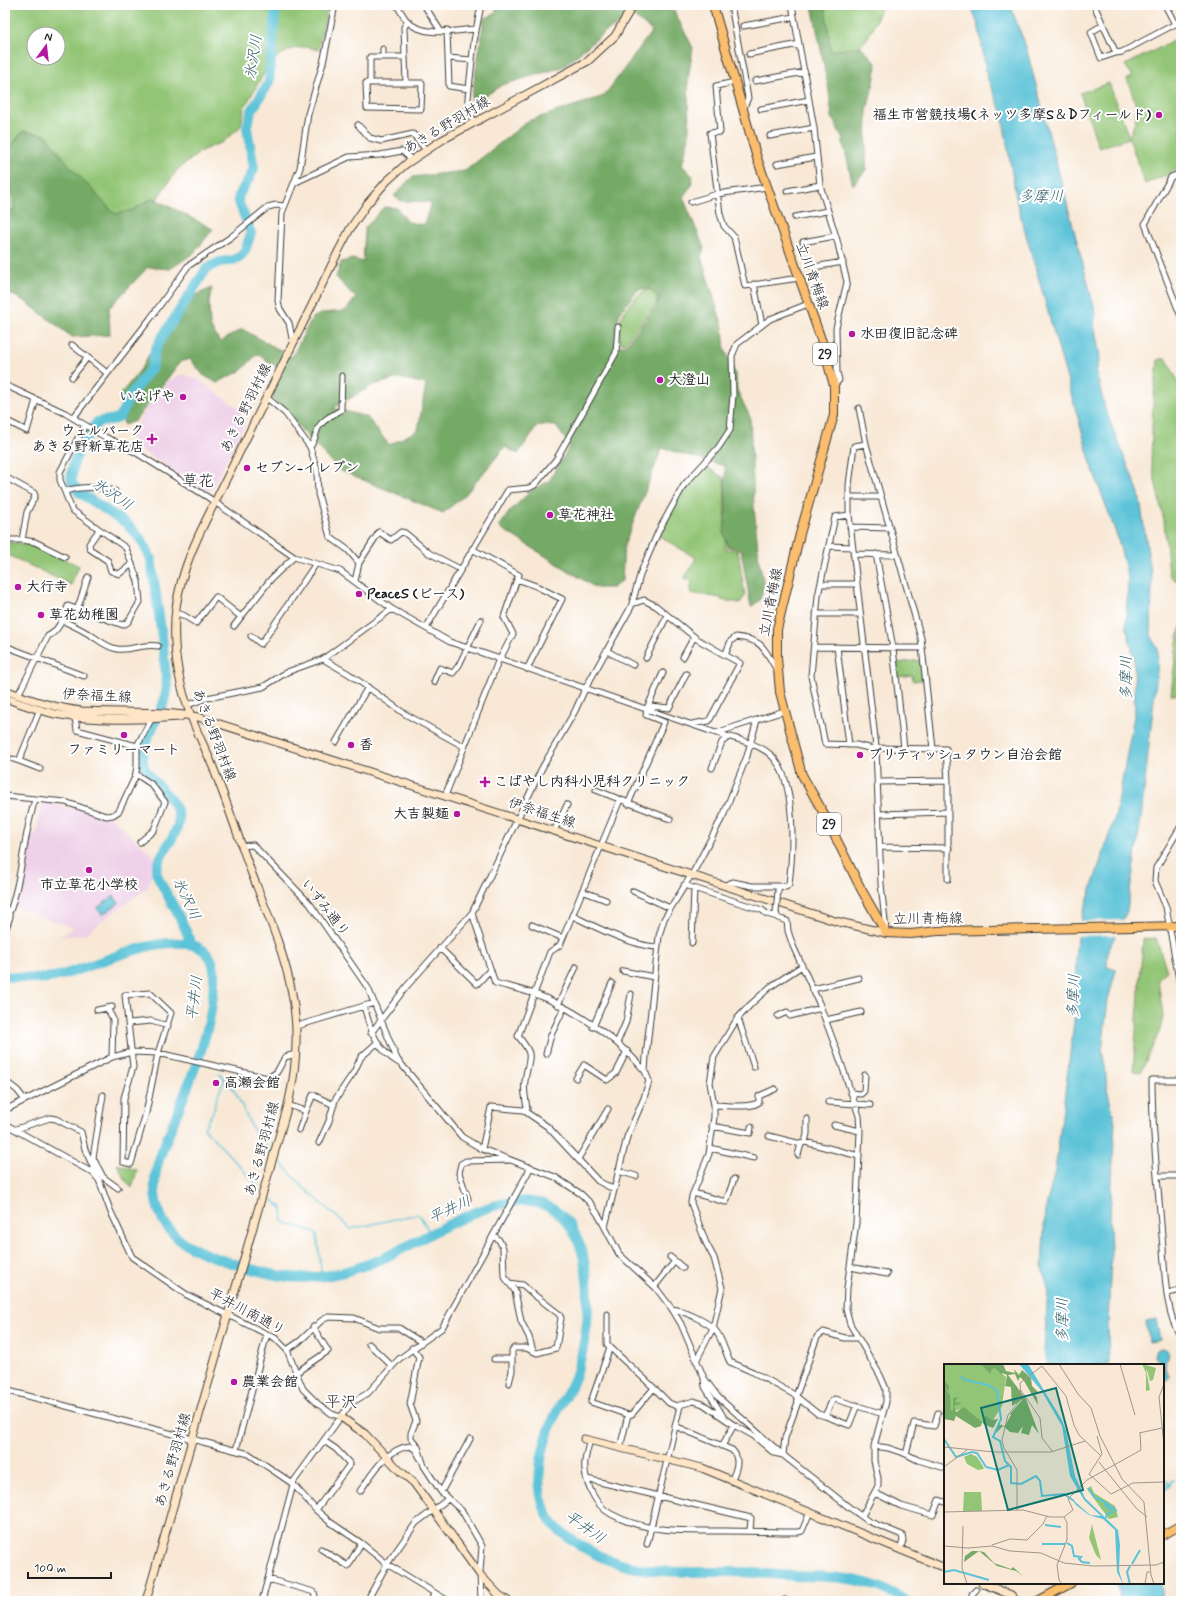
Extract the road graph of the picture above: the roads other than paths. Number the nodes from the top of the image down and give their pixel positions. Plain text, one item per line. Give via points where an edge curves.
1 (335, 5) edge
2 (397, 5) edge
3 (424, 5) edge
4 (481, 5) edge
5 (633, 5) edge
6 (713, 5) edge
7 (731, 5) edge
8 (792, 5) edge
9 (1094, 5) edge
10 (1166, 5) edge
11 (794, 17) junction
12 (408, 21) junction
13 (1181, 21) edge
14 (1175, 24) junction
15 (1103, 25) junction
16 (743, 26) dead end
17 (476, 29) junction
18 (440, 30) junction
19 (447, 30) junction
20 (799, 44) junction
21 (383, 49) dead end
22 (1116, 53) junction
23 (749, 54) dead end
24 (383, 57) junction
25 (406, 57) junction
26 (448, 58) junction
27 (472, 60) junction
28 (804, 72) junction
29 (755, 81) dead end
30 (735, 82) junction
31 (370, 83) junction
32 (406, 83) junction
33 (469, 89) junction
34 (809, 100) junction
35 (743, 109) junction
36 (762, 109) dead end
37 (474, 122) junction
38 (358, 125) dead end
39 (814, 128) junction
40 (770, 136) dead end
41 (426, 150) junction
42 (816, 157) junction
43 (412, 160) junction
44 (777, 164) dead end
45 (1181, 173) edge
46 (294, 183) junction
47 (820, 185) junction
48 (767, 187) junction
49 (787, 191) dead end
50 (717, 194) junction
51 (691, 202) dead end
52 (284, 206) junction
53 (827, 211) junction
54 (795, 217) dead end
55 (836, 236) junction
56 (803, 242) dead end
57 (843, 262) junction
58 (814, 267) dead end
59 (799, 278) junction
60 (754, 284) junction
61 (808, 304) junction
62 (1180, 314) edge
63 (762, 325) junction
64 (618, 326) dead end
65 (293, 343) junction
66 (72, 345) dead end
67 (87, 358) junction
68 (108, 373) junction
69 (342, 376) dead end
70 (72, 377) dead end
71 (5, 385) edge
72 (834, 386) junction
73 (266, 397) junction
74 (36, 400) junction
75 (859, 408) dead end
76 (73, 418) junction
77 (5, 420) edge
78 (86, 426) junction
79 (866, 444) junction
80 (310, 447) junction
81 (5, 478) edge
82 (115, 490) dead end
83 (64, 491) junction
84 (849, 497) junction
85 (881, 497) junction
86 (214, 502) junction
87 (849, 515) junction
88 (850, 527) junction
89 (890, 528) junction
90 (99, 530) junction
91 (5, 540) edge
92 (22, 540) junction
93 (829, 546) junction
94 (852, 547) junction
95 (472, 549) junction
96 (853, 554) junction
97 (876, 554) junction
98 (897, 555) junction
99 (64, 557) dead end
100 (294, 557) junction
101 (359, 563) junction
102 (132, 564) junction
103 (315, 565) junction
104 (460, 569) junction
105 (88, 577) dead end
106 (517, 579) junction
107 (354, 581) junction
108 (821, 584) junction
109 (857, 584) junction
110 (632, 604) junction
111 (392, 609) junction
112 (77, 610) junction
113 (176, 613) junction
114 (816, 614) junction
115 (860, 614) junction
116 (667, 616) junction
117 (241, 617) junction
118 (61, 620) junction
119 (481, 620) dead end
120 (234, 626) dead end
121 (426, 628) junction
122 (251, 636) dead end
123 (694, 637) junction
124 (5, 646) edge
125 (158, 646) dead end
126 (814, 647) junction
127 (837, 647) junction
128 (467, 648) junction
129 (864, 648) junction
130 (893, 648) junction
131 (922, 648) junction
132 (607, 651) junction
133 (725, 655) junction
134 (683, 657) dead end
135 (39, 658) junction
136 (646, 658) dead end
137 (323, 659) junction
138 (500, 659) junction
139 (633, 665) dead end
140 (527, 669) junction
141 (777, 671) junction
142 (663, 673) dead end
143 (686, 674) dead end
144 (84, 676) dead end
145 (434, 682) dead end
146 (368, 687) junction
147 (5, 690) edge
148 (585, 690) junction
149 (18, 695) junction
150 (5, 698) edge
151 (188, 705) junction
152 (40, 709) junction
153 (647, 710) junction
154 (784, 711) junction
155 (158, 715) junction
156 (190, 716) junction
157 (75, 717) junction
158 (757, 720) junction
159 (690, 724) junction
160 (716, 733) junction
161 (729, 737) junction
162 (336, 742) dead end
163 (750, 744) junction
164 (849, 745) junction
165 (137, 746) junction
166 (463, 746) junction
167 (876, 747) junction
168 (904, 748) junction
169 (933, 749) junction
170 (13, 759) dead end
171 (19, 761) junction
172 (712, 768) dead end
173 (40, 769) dead end
174 (136, 774) junction
175 (948, 781) junction
176 (878, 782) junction
177 (596, 790) dead end
178 (5, 796) edge
179 (445, 796) junction
180 (35, 800) junction
181 (620, 800) junction
182 (628, 804) junction
183 (567, 805) dead end
184 (948, 812) junction
185 (879, 814) junction
186 (517, 818) junction
187 (670, 819) dead end
188 (1181, 826) edge
189 (554, 831) junction
190 (140, 842) dead end
191 (600, 845) junction
192 (241, 846) junction
193 (880, 847) junction
194 (949, 848) junction
195 (691, 875) junction
196 (948, 879) dead end
197 (684, 885) junction
198 (725, 885) junction
199 (694, 888) junction
200 (779, 888) junction
201 (582, 891) junction
202 (632, 891) dead end
203 (606, 900) dead end
204 (670, 908) junction
205 (7, 912) edge
206 (472, 913) junction
207 (776, 915) junction
208 (572, 916) junction
209 (532, 925) dead end
210 (1170, 926) junction
211 (1181, 926) edge
212 (5, 931) edge
213 (886, 932) junction
214 (563, 938) junction
215 (692, 943) dead end
216 (657, 947) junction
217 (440, 948) junction
218 (802, 966) junction
219 (576, 967) dead end
220 (490, 970) junction
221 (623, 971) dead end
222 (654, 977) junction
223 (859, 978) dead end
224 (612, 983) dead end
225 (813, 989) junction
226 (1181, 991) edge
227 (533, 994) junction
228 (631, 994) dead end
229 (374, 1004) junction
230 (558, 1005) junction
231 (364, 1006) junction
232 (564, 1008) junction
233 (821, 1008) junction
234 (97, 1010) dead end
235 (861, 1012) dead end
236 (778, 1016) dead end
237 (738, 1018) junction
238 (380, 1020) junction
239 (826, 1020) junction
240 (129, 1023) junction
241 (168, 1026) junction
242 (297, 1026) junction
243 (593, 1027) junction
244 (371, 1033) junction
245 (377, 1043) junction
246 (617, 1043) junction
247 (627, 1051) junction
248 (132, 1052) junction
249 (158, 1053) junction
250 (296, 1054) junction
251 (546, 1054) dead end
252 (112, 1057) junction
253 (401, 1064) junction
254 (754, 1067) dead end
255 (645, 1071) junction
256 (865, 1075) dead end
257 (576, 1078) dead end
258 (1181, 1080) edge
259 (5, 1081) edge
260 (775, 1089) dead end
261 (851, 1093) junction
262 (103, 1095) dead end
263 (25, 1100) junction
264 (828, 1102) dead end
265 (854, 1103) junction
266 (288, 1105) junction
267 (334, 1105) junction
268 (714, 1105) junction
269 (870, 1105) dead end
270 (608, 1109) dead end
271 (5, 1110) edge
272 (523, 1110) junction
273 (306, 1111) junction
274 (807, 1119) dead end
275 (5, 1124) edge
276 (834, 1125) dead end
277 (712, 1126) junction
278 (16, 1129) junction
279 (299, 1130) dead end
280 (860, 1131) junction
281 (750, 1132) dead end
282 (769, 1136) dead end
283 (319, 1143) dead end
284 (803, 1143) junction
285 (710, 1148) junction
286 (482, 1149) junction
287 (798, 1155) dead end
288 (859, 1156) junction
289 (754, 1158) dead end
290 (511, 1159) junction
291 (578, 1159) junction
292 (94, 1163) junction
293 (531, 1167) junction
294 (618, 1171) junction
295 (97, 1176) junction
296 (636, 1176) dead end
297 (1157, 1176) junction
298 (1181, 1176) edge
299 (734, 1179) dead end
300 (118, 1188) dead end
301 (613, 1189) junction
302 (693, 1193) junction
303 (468, 1199) dead end
304 (605, 1227) junction
305 (495, 1234) junction
306 (670, 1257) dead end
307 (675, 1261) junction
308 (850, 1267) junction
309 (683, 1268) dead end
310 (887, 1274) dead end
311 (510, 1284) junction
312 (655, 1286) junction
313 (1181, 1290) edge
314 (1168, 1294) junction
315 (672, 1309) junction
316 (607, 1314) dead end
317 (229, 1315) junction
318 (313, 1327) junction
319 (713, 1328) junction
320 (267, 1334) junction
321 (1181, 1337) edge
322 (858, 1338) junction
323 (421, 1342) junction
324 (369, 1344) dead end
325 (610, 1347) junction
326 (412, 1348) junction
327 (287, 1350) junction
328 (533, 1351) junction
329 (494, 1359) dead end
330 (512, 1359) junction
331 (696, 1361) junction
332 (392, 1366) junction
333 (297, 1372) junction
334 (704, 1378) junction
335 (509, 1383) dead end
336 (654, 1388) junction
337 (5, 1390) edge
338 (796, 1396) junction
339 (857, 1405) junction
340 (680, 1406) junction
341 (938, 1413) dead end
342 (883, 1414) junction
343 (628, 1415) junction
344 (825, 1416) junction
345 (342, 1417) junction
346 (725, 1419) junction
347 (734, 1425) junction
348 (675, 1426) junction
349 (193, 1439) junction
350 (470, 1440) dead end
351 (587, 1440) joint
352 (324, 1441) junction
353 (722, 1446) junction
354 (874, 1446) junction
355 (620, 1448) junction
356 (236, 1450) junction
357 (906, 1454) junction
358 (783, 1455) junction
359 (387, 1458) junction
360 (666, 1458) junction
361 (424, 1466) junction
362 (944, 1468) edge
363 (587, 1479) junction
364 (732, 1479) junction
365 (293, 1484) junction
366 (360, 1491) dead end
367 (441, 1492) junction
368 (876, 1493) junction
369 (658, 1496) junction
370 (448, 1499) junction
371 (944, 1502) edge
372 (316, 1510) junction
373 (433, 1510) junction
374 (810, 1512) junction
375 (862, 1516) junction
376 (1181, 1525) edge
377 (650, 1526) junction
378 (750, 1531) junction
379 (1164, 1534) edge
380 (361, 1543) junction
381 (647, 1544) dead end
382 (321, 1549) dead end
383 (900, 1549) junction
384 (387, 1564) junction
385 (944, 1568) edge
386 (481, 1576) junction
387 (268, 1579) junction
388 (984, 1584) edge
389 (1070, 1584) edge
390 (434, 1592) junction
391 (974, 1592) dead end
392 (146, 1601) edge
393 (262, 1601) edge
394 (316, 1601) edge
395 (367, 1601) edge
396 (431, 1601) edge
397 (448, 1601) edge
398 (481, 1601) edge
399 (508, 1601) edge
400 (973, 1601) edge
401 (1016, 1601) edge
402 (1038, 1601) edge

1 - 46 street via 323,63 308,114 301,165
2 - 12 street
3 - 18 street
4 - 17 street
5 - 37 main road, あきる野羽村線 via 617,33 593,57
6 - 30 main road, 立川青梅線 / 29
7 - 35 street via 748,98
8 - 11 street
9 - 15 street
10 - 14 street
11 - 16 street
11 - 20 street
12 - 18 street via 426,31
12 - 25 street via 404,27
13 - 14 street
14 - 22 street
15 - 22 street
15 - 22 street via 1091,32 1101,58
17 - 19 street
17 - 27 street
18 - 19 street
19 - 26 street
20 - 23 street
20 - 28 street
21 - 24 street
24 - 25 street
24 - 31 street via 370,57
25 - 32 street
26 - 27 street
26 - 33 street via 449,86
27 - 33 street
28 - 29 street
28 - 34 street
30 - 35 main road, 立川青梅線 / 29
30 - 50 street via 716,86 720,132 710,133
31 - 32 street
31 - 32 street via 366,83 366,108 421,109 422,83
33 - 37 street via 468,109
34 - 36 street
34 - 39 street
35 - 48 main road, 立川青梅線 / 29
37 - 41 main road, あきる野羽村線
38 - 41 street via 370,138 380,141 413,134
39 - 40 street
39 - 42 street
41 - 43 main road, あきる野羽村線
42 - 44 street
42 - 47 street
43 - 46 street via 402,150 380,155 349,157
43 - 65 main road, あきる野羽村線 via 378,190 353,224
45 - 62 street via 1171,177 1145,224
46 - 52 street
47 - 49 street
47 - 53 street
48 - 50 street
48 - 59 main road, 立川青梅線 / 29
50 - 51 street
50 - 60 street via 724,226 734,237 746,286
52 - 65 street via 278,301 288,321
52 - 68 street via 268,207 188,266
53 - 54 street
53 - 55 street
55 - 56 street
55 - 57 street
57 - 58 street
57 - 72 street via 846,282 836,328 839,380
59 - 60 street
59 - 61 main road, 立川青梅線 / 29
60 - 63 street
61 - 63 street via 782,313
61 - 72 main road, 立川青梅線 / 29
63 - 110 street via 737,344 732,356 734,382 730,430 718,448 684,485 650,551
64 - 95 street via 616,353 558,458 535,485 508,490
65 - 73 main road, あきる野羽村線
66 - 67 street
67 - 68 street
67 - 70 street
68 - 76 street
69 - 80 street via 342,410 324,420
71 - 74 street
72 - 141 main road, 立川青梅線 / 29 via 834,415 780,615 776,641
73 - 80 street via 285,413
73 - 86 main road, あきる野羽村線
74 - 76 street
74 - 77 street via 27,430
75 - 79 street
76 - 78 street
78 - 83 street via 60,472
78 - 86 street via 135,452
79 - 84 street via 854,446
79 - 85 street
80 - 101 street via 317,470 318,494 330,537 348,550
81 - 92 street via 34,493 27,512
82 - 83 street via 84,486
83 - 90 street via 72,510
84 - 85 street
84 - 87 street
85 - 89 street
86 - 100 street
86 - 113 main road, あきる野羽村線 via 187,560
87 - 88 street
87 - 93 street via 835,517
88 - 89 street
88 - 94 street
89 - 98 street
90 - 102 street via 126,548
90 - 102 street via 89,544 90,549 108,561 111,571 119,574
91 - 92 street
92 - 99 street via 35,542
93 - 94 street
93 - 108 street
94 - 96 street
95 - 104 street
95 - 106 street via 519,575
96 - 97 street
96 - 109 street
97 - 98 street
97 - 130 street
98 - 131 street
100 - 103 street
100 - 117 street via 271,579
101 - 104 street via 379,532 391,540 401,532 429,553
101 - 107 street
102 - 112 street via 138,581 140,602 128,622 123,625
103 - 107 street via 340,571
103 - 122 street via 261,644
104 - 121 street
105 - 112 street
106 - 138 street via 504,617 512,634
106 - 140 street via 562,599
107 - 111 street
108 - 109 street
108 - 114 street
109 - 115 street
110 - 116 street via 644,600
110 - 132 street
111 - 121 street
111 - 137 street
112 - 118 street via 68,606
113 - 117 street via 196,624 216,598
113 - 151 main road, あきる野羽村線 via 177,660 180,682
114 - 115 street
114 - 126 street
115 - 129 street
116 - 123 street
116 - 136 street
117 - 120 street
118 - 125 street via 87,633 100,643 118,649 147,644
118 - 135 street via 53,634 48,636
119 - 128 street
121 - 128 street
123 - 133 street
123 - 134 street
124 - 135 street
126 - 127 street
126 - 164 street via 811,676 825,744
127 - 129 street
127 - 164 street
128 - 138 street
128 - 145 street via 453,673 440,668
129 - 130 street
129 - 167 street
130 - 131 street
130 - 168 street
131 - 169 street
132 - 139 street
132 - 148 street
133 - 141 street via 731,641 736,637 750,638 764,649
133 - 159 street via 740,662 709,722
135 - 144 street
135 - 149 street
137 - 146 street
137 - 151 street via 286,672 263,687 207,698
138 - 140 street
138 - 166 street
140 - 148 street
141 - 154 main road, 立川青梅線 / 29
142 - 153 street
143 - 153 street via 669,708 650,706
146 - 162 street
146 - 166 street via 405,714
147 - 149 main road, 伊奈福生線
148 - 153 street
148 - 186 street
149 - 155 main road, 伊奈福生線 via 55,707
150 - 152 main road, 伊奈福生線
151 - 156 main road, あきる野羽村線
152 - 157 main road, 伊奈福生線
152 - 171 street
153 - 159 street
153 - 182 street via 646,715 664,722
154 - 158 street
154 - 213 main road, 立川青梅線 / 29 via 802,775
155 - 156 main road, 伊奈福生線
155 - 157 main road, 伊奈福生線
155 - 165 street
156 - 179 main road, 伊奈福生線 via 258,735
156 - 192 main road, あきる野羽村線 via 217,776
157 - 165 street via 77,730
158 - 160 street
158 - 163 street
159 - 160 street
160 - 161 street
161 - 163 street
161 - 172 street via 722,742
163 - 195 street via 724,814
163 - 200 street via 771,755 779,766 790,805 793,856 789,884
164 - 167 street
165 - 174 street
166 - 179 street
167 - 168 street
167 - 176 street
168 - 169 street
169 - 175 street via 946,749
170 - 171 street
171 - 173 street
174 - 180 street via 119,811 113,815 106,816 65,802
174 - 190 street via 151,784 165,799 154,830
175 - 176 street
175 - 184 street
176 - 185 street
177 - 181 street
178 - 180 street
179 - 186 main road, 伊奈福生線
180 - 205 street via 29,819 16,896 10,911
181 - 182 street
181 - 191 street
182 - 187 street
183 - 189 street
184 - 185 street
184 - 194 street
185 - 193 street
186 - 189 main road, 伊奈福生線
186 - 206 street
188 - 210 street via 1161,858 1155,874
189 - 191 main road, 伊奈福生線
191 - 195 main road, 伊奈福生線
191 - 201 street
192 - 229 street, いずみ通り via 253,845 310,904 363,980
192 - 242 main road, あきる野羽村線 via 288,973
193 - 194 street
193 - 213 street
194 - 196 street
195 - 197 street
195 - 198 main road, 伊奈福生線
197 - 199 street
197 - 204 street
198 - 200 street via 733,882
198 - 213 main road, 伊奈福生線 via 835,921
199 - 207 street
199 - 215 street
200 - 207 street, bridge
201 - 203 street
201 - 208 street
202 - 204 street
204 - 216 street via 662,925
205 - 212 street via 10,917
206 - 217 street
206 - 220 street
207 - 218 street via 787,921 788,931
208 - 214 street
208 - 216 street via 645,947
209 - 214 street
210 - 211 main road, 立川青梅線
210 - 213 main road, 立川青梅線 via 938,931 912,934
210 - 226 street
214 - 227 street via 558,947 550,952
216 - 222 street
217 - 220 street via 477,984
217 - 238 street
218 - 225 street
218 - 237 street via 770,987
219 - 230 street
220 - 227 street via 495,983
221 - 222 street
222 - 255 street
223 - 225 street
224 - 243 street
225 - 233 street
227 - 230 street
227 - 272 street via 518,1036 529,1050 530,1057 524,1087 527,1109
228 - 246 street via 626,1022
229 - 231 street
229 - 238 street
230 - 232 street
231 - 242 street
231 - 244 street
232 - 243 street
232 - 251 street via 551,1035
233 - 236 street via 790,1016 787,1012
233 - 239 street
234 - 252 street via 110,1008 113,1019 109,1031
235 - 239 street
237 - 254 street
237 - 268 street via 713,1061 710,1083
238 - 244 street
238 - 253 street
239 - 261 street
240 - 241 street via 151,1021
240 - 241 street via 125,996 150,993 171,1013
240 - 248 street
241 - 249 street
242 - 250 main road, あきる野羽村線
243 - 246 street
244 - 245 street
245 - 253 street via 393,1060
245 - 267 street via 361,1057
246 - 247 street
247 - 255 street
247 - 257 street via 616,1073 607,1080 584,1065
248 - 249 street
248 - 249 street via 133,1067 124,1098 123,1162 131,1164 146,1113
248 - 252 street
249 - 250 street via 268,1078 277,1072 285,1057
250 - 266 main road, あきる野羽村線
252 - 263 street
253 - 286 street via 462,1137
255 - 294 street via 649,1081
256 - 261 street via 864,1090 861,1094
258 - 297 street via 1152,1080 1152,1123
259 - 263 street
260 - 268 street via 759,1096 756,1105
261 - 265 street
262 - 292 street
263 - 271 street
264 - 265 street
265 - 269 street
265 - 280 street
266 - 273 street
266 - 317 main road, あきる野羽村線
267 - 273 street via 313,1095
267 - 283 street
268 - 277 street
270 - 291 street
272 - 286 street via 491,1107
272 - 291 street via 548,1127
273 - 279 street
274 - 284 street via 807,1134
275 - 278 street
276 - 280 street
277 - 281 street
277 - 285 street
278 - 292 street via 44,1119 56,1120 81,1132 85,1150
278 - 295 street
280 - 288 street
282 - 284 street
284 - 287 street
284 - 288 street
285 - 289 street
285 - 302 street
286 - 290 street
288 - 308 street via 856,1229
290 - 293 street
290 - 303 street via 466,1161 461,1164 459,1173
291 - 301 street via 598,1181
292 - 295 street, 平井川南通り
292 - 300 street via 103,1177
293 - 304 street via 562,1181 581,1194 591,1204
293 - 305 street
294 - 296 street
294 - 301 street
295 - 317 street, 平井川南通り via 132,1257 187,1295
297 - 298 street
297 - 314 street
299 - 302 street via 726,1202
301 - 304 street
302 - 319 street via 691,1203 714,1258 722,1288
304 - 312 street via 623,1259
305 - 311 street via 503,1248 504,1276
305 - 323 street via 442,1328
306 - 307 street
307 - 309 street
307 - 312 street
308 - 310 street
308 - 322 street via 846,1309 850,1324
311 - 328 street via 515,1291 521,1321
311 - 328 street via 523,1285 561,1318 556,1348 537,1353
312 - 315 street
313 - 314 street
314 - 321 street via 1174,1327
315 - 319 street via 680,1310
315 - 331 street
316 - 325 street via 607,1344
317 - 320 street, 平井川南通り
317 - 349 main road, あきる野羽村線
318 - 323 street via 328,1317 354,1318 379,1328 399,1328
318 - 327 street
318 - 333 street via 328,1351
319 - 331 street
319 - 338 street via 730,1362
320 - 327 street, 平井川南通り
320 - 356 street
322 - 338 street via 845,1338 823,1332 817,1337
322 - 342 street via 886,1389
323 - 326 street
324 - 332 street
325 - 336 street
325 - 343 street via 590,1402
326 - 332 street
326 - 361 street via 419,1357 410,1404 416,1421 411,1438 418,1447
327 - 333 street, 平井川南通り
328 - 330 street via 514,1348
329 - 330 street
330 - 335 street
331 - 334 street
332 - 345 street via 368,1393 351,1403
333 - 345 street, 平井川南通り via 303,1389 318,1404 332,1414
334 - 346 street via 705,1387
334 - 358 street via 718,1397
336 - 340 street via 669,1403
336 - 343 street via 632,1414
337 - 349 street
338 - 344 street via 818,1414
338 - 358 street via 798,1402 785,1438
339 - 342 street
339 - 344 street via 835,1399
339 - 344 street via 849,1425
340 - 346 street via 697,1401
340 - 348 street
341 - 357 street via 934,1426 914,1424
342 - 354 street
343 - 355 street
345 - 352 street
345 - 359 main road, 平井川南通り via 365,1434
346 - 347 street
347 - 353 street
347 - 358 street via 754,1436 774,1453
348 - 353 street
348 - 360 street
349 - 356 street
349 - 392 main road, あきる野羽村線
350 - 367 street
351 - 355 main road
351 - 363 street
352 - 365 street
352 - 372 street via 350,1464
353 - 364 street via 732,1450 736,1456 737,1466
354 - 357 street
354 - 368 street via 878,1478
355 - 360 main road
356 - 365 street via 249,1454
357 - 362 street
358 - 375 street
359 - 361 street via 394,1451 410,1446 416,1450
359 - 366 street via 377,1467
359 - 373 main road, 平井川南通り via 414,1483
360 - 364 main road
360 - 369 street
361 - 367 street
363 - 369 street
363 - 377 street via 599,1504 610,1514
364 - 374 main road
365 - 372 street
365 - 387 street
367 - 370 street
368 - 371 street via 901,1506 933,1515 938,1500
368 - 375 street
369 - 377 street
369 - 378 street via 751,1518
370 - 373 street
370 - 386 street via 462,1511 482,1546
372 - 380 street
373 - 384 street via 416,1523
373 - 386 main road, 平井川南通り
374 - 378 street via 802,1531
374 - 383 main road
375 - 383 street via 902,1535
376 - 379 main road
377 - 378 street via 668,1530
377 - 381 street
380 - 382 street via 348,1566
380 - 384 street
383 - 385 main road
384 - 390 street
384 - 395 street
386 - 398 street
386 - 399 main road, 平井川南通り
387 - 393 street
387 - 394 street via 314,1592
388 - 401 main road via 1011,1595
389 - 402 main road
390 - 396 street
390 - 397 street
391 - 400 street

